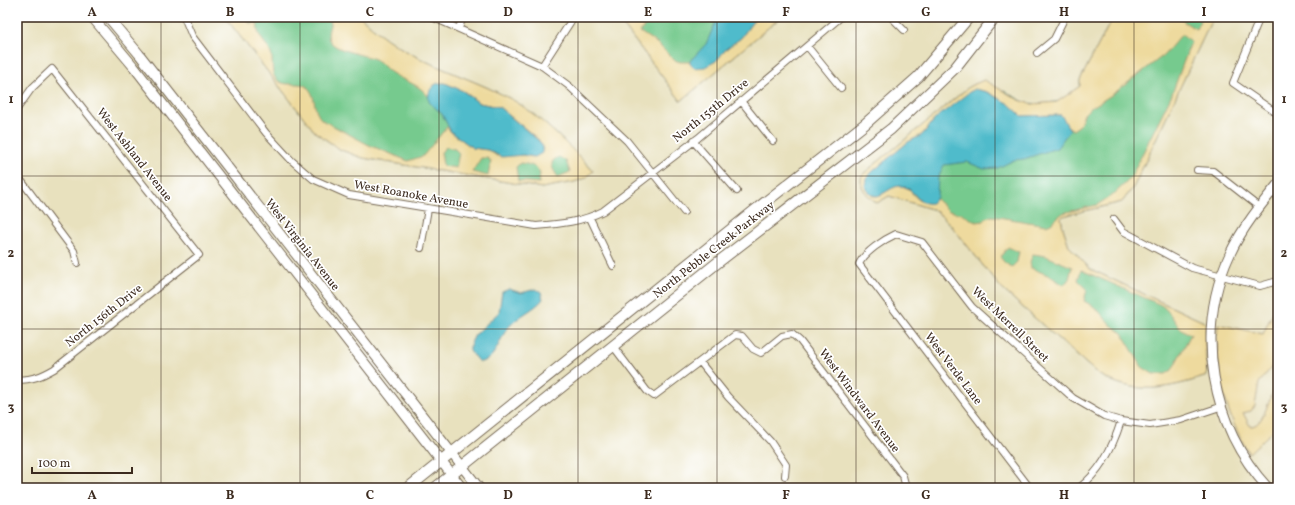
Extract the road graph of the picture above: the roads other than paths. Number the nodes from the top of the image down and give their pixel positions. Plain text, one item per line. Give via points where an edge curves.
1 (92, 17) edge
2 (108, 17) edge
3 (184, 17) edge
4 (432, 17) edge
5 (463, 17) edge
6 (841, 17) edge
7 (891, 17) edge
8 (969, 17) edge
9 (995, 17) edge
10 (1065, 17) edge
11 (1260, 17) edge
12 (571, 21) dead end
13 (459, 28) junction
14 (904, 30) dead end
15 (807, 46) junction
16 (1037, 53) dead end
17 (542, 66) junction
18 (841, 88) dead end
19 (741, 101) junction
20 (17, 109) edge
21 (1278, 114) edge
22 (693, 141) junction
23 (773, 141) dead end
24 (1197, 170) dead end
25 (653, 172) junction
26 (17, 175) edge
27 (1278, 184) edge
28 (737, 191) dead end
29 (1259, 207) junction
30 (428, 209) junction
31 (754, 211) junction
32 (684, 212) dead end
33 (590, 218) junction
34 (1114, 219) dead end
35 (765, 226) junction
36 (896, 234) joint
37 (421, 248) dead end
38 (199, 255) joint
39 (77, 263) dead end
40 (613, 266) dead end
41 (1222, 276) junction
42 (1274, 282) dead end
43 (602, 332) junction
44 (613, 346) junction
45 (700, 362) junction
46 (17, 380) edge
47 (1220, 407) junction
48 (1121, 421) junction
49 (451, 454) junction
50 (441, 462) junction
51 (462, 467) junction
52 (451, 475) junction
53 (785, 476) dead end
54 (408, 488) edge
55 (435, 488) edge
56 (462, 488) edge
57 (479, 488) edge
58 (906, 488) edge
59 (1030, 488) edge
60 (1079, 488) edge
61 (1268, 488) edge

1 - 50 main road, West Virginia Avenue via 134,67
2 - 49 main road, West Virginia Avenue
3 - 30 street, West Roanoke Avenue via 192,36 266,133 313,179 349,195
4 - 13 street
5 - 13 street
6 - 15 street, North 155th Drive
7 - 14 street
8 - 31 main road, North Pebble Creek Parkway via 930,64 903,91
9 - 35 main road, North Pebble Creek Parkway via 955,68 891,129
10 - 16 street via 1054,39
11 - 21 street via 1233,83
12 - 17 street
13 - 17 street
15 - 18 street
15 - 19 street, North 155th Drive
17 - 25 street via 569,86 620,134
19 - 22 street, North 155th Drive
19 - 23 street
20 - 38 street, West Ashland Avenue via 32,88 52,69
22 - 25 street, North 155th Drive
22 - 28 street
24 - 29 street via 1213,171
25 - 32 street
25 - 33 street, North 155th Drive via 603,211
26 - 39 street via 74,251
27 - 29 main road
29 - 41 main road via 1235,244
30 - 33 street, West Roanoke Avenue via 536,226 564,224
30 - 37 street
31 - 35 main road
31 - 43 main road, North Pebble Creek Parkway
33 - 40 street
34 - 41 street via 1123,231 1192,268
35 - 44 main road, North Pebble Creek Parkway
36 - 48 street, West Merrell Street via 922,242 972,307 1073,398 1104,416
36 - 59 street, West Verde Lane via 862,258 859,264
38 - 46 street, North 156th Drive via 54,368 41,376
41 - 42 street via 1260,286
41 - 47 main road via 1211,327 1213,370
43 - 44 main road
43 - 49 main road, North Pebble Creek Parkway
44 - 45 street via 647,391 654,396
44 - 51 main road, North Pebble Creek Parkway
45 - 53 street via 774,447 786,464
45 - 58 street, West Windward Avenue via 738,335 753,349 761,352 782,336 796,336 903,476
47 - 48 street, West Merrell Street via 1181,420 1150,425
47 - 61 main road via 1241,454
48 - 60 street via 1115,440 1103,461 1096,472
49 - 50 main road, North Pebble Creek Parkway
49 - 51 main road, West Virginia Avenue
50 - 52 main road, West Virginia Avenue
50 - 54 main road, North Pebble Creek Parkway
51 - 52 main road, North Pebble Creek Parkway
51 - 57 main road, West Virginia Avenue
52 - 55 main road, North Pebble Creek Parkway
52 - 56 main road, West Virginia Avenue

